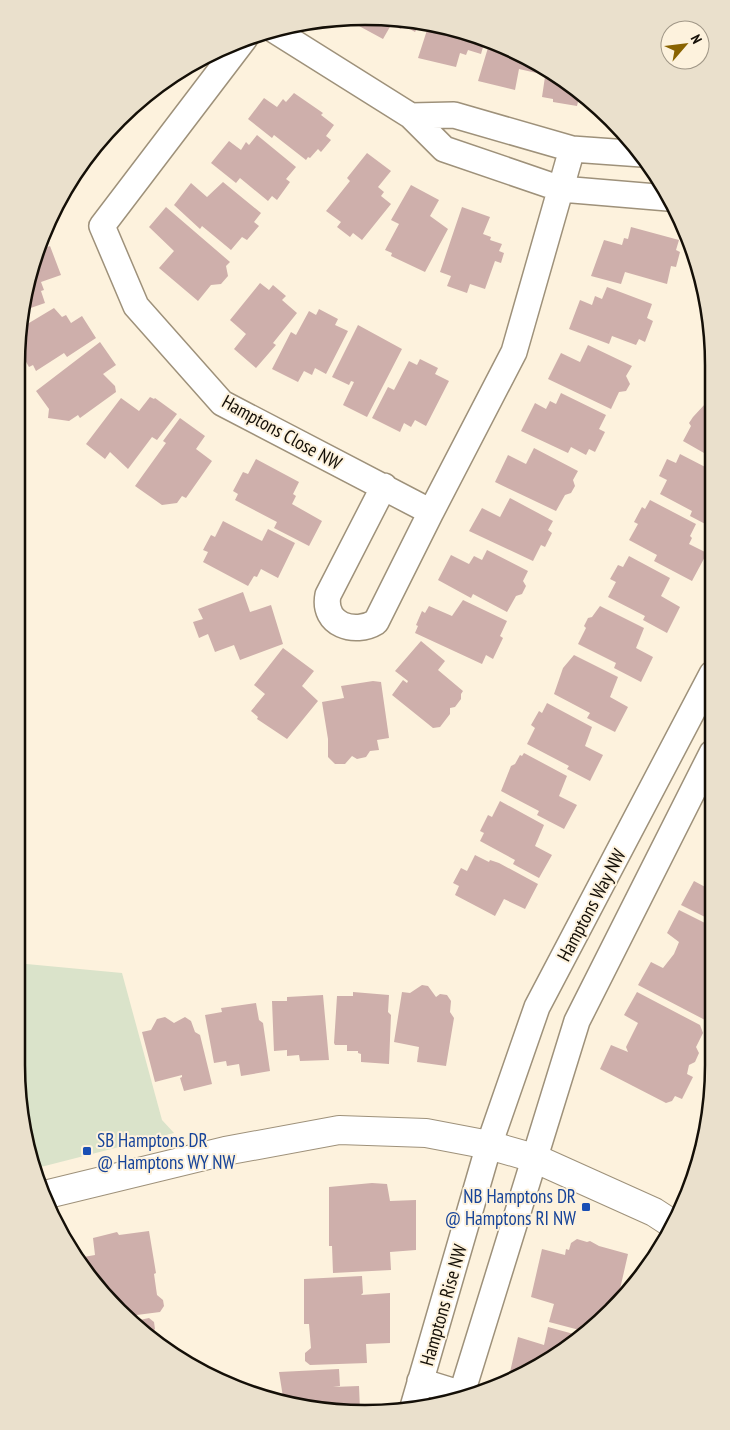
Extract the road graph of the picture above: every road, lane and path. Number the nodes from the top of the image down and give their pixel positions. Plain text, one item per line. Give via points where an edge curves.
1 (283, 36) edge
2 (235, 51) edge
3 (411, 116) junction
4 (572, 148) junction
5 (631, 153) edge
6 (561, 189) junction
7 (660, 197) edge
8 (384, 486) junction
9 (432, 512) junction
10 (705, 687) edge
11 (705, 767) edge
12 (489, 1145) junction
13 (534, 1158) junction
14 (50, 1193) edge
15 (667, 1220) edge
16 (420, 1381) junction
17 (464, 1390) edge
18 (455, 1393) edge
19 (415, 1401) edge

1 - 3 street
2 - 8 street, Hamptons Close NW via 102,226 136,306 222,402
3 - 4 street via 454,114
3 - 6 street via 444,149
4 - 5 street
4 - 6 street
6 - 7 street
6 - 9 street via 514,352
8 - 9 street, Hamptons Close NW
8 - 9 street via 328,595 327,610 333,620 355,628 376,622
10 - 12 street, Hamptons Way NW via 537,1007
11 - 13 street, Hamptons Way NW via 577,1021
12 - 13 street
12 - 14 street via 426,1133 338,1130 225,1151
12 - 16 street, Hamptons Rise NW
13 - 15 street
13 - 17 street
16 - 18 street
16 - 19 street, Hamptons Rise NW

